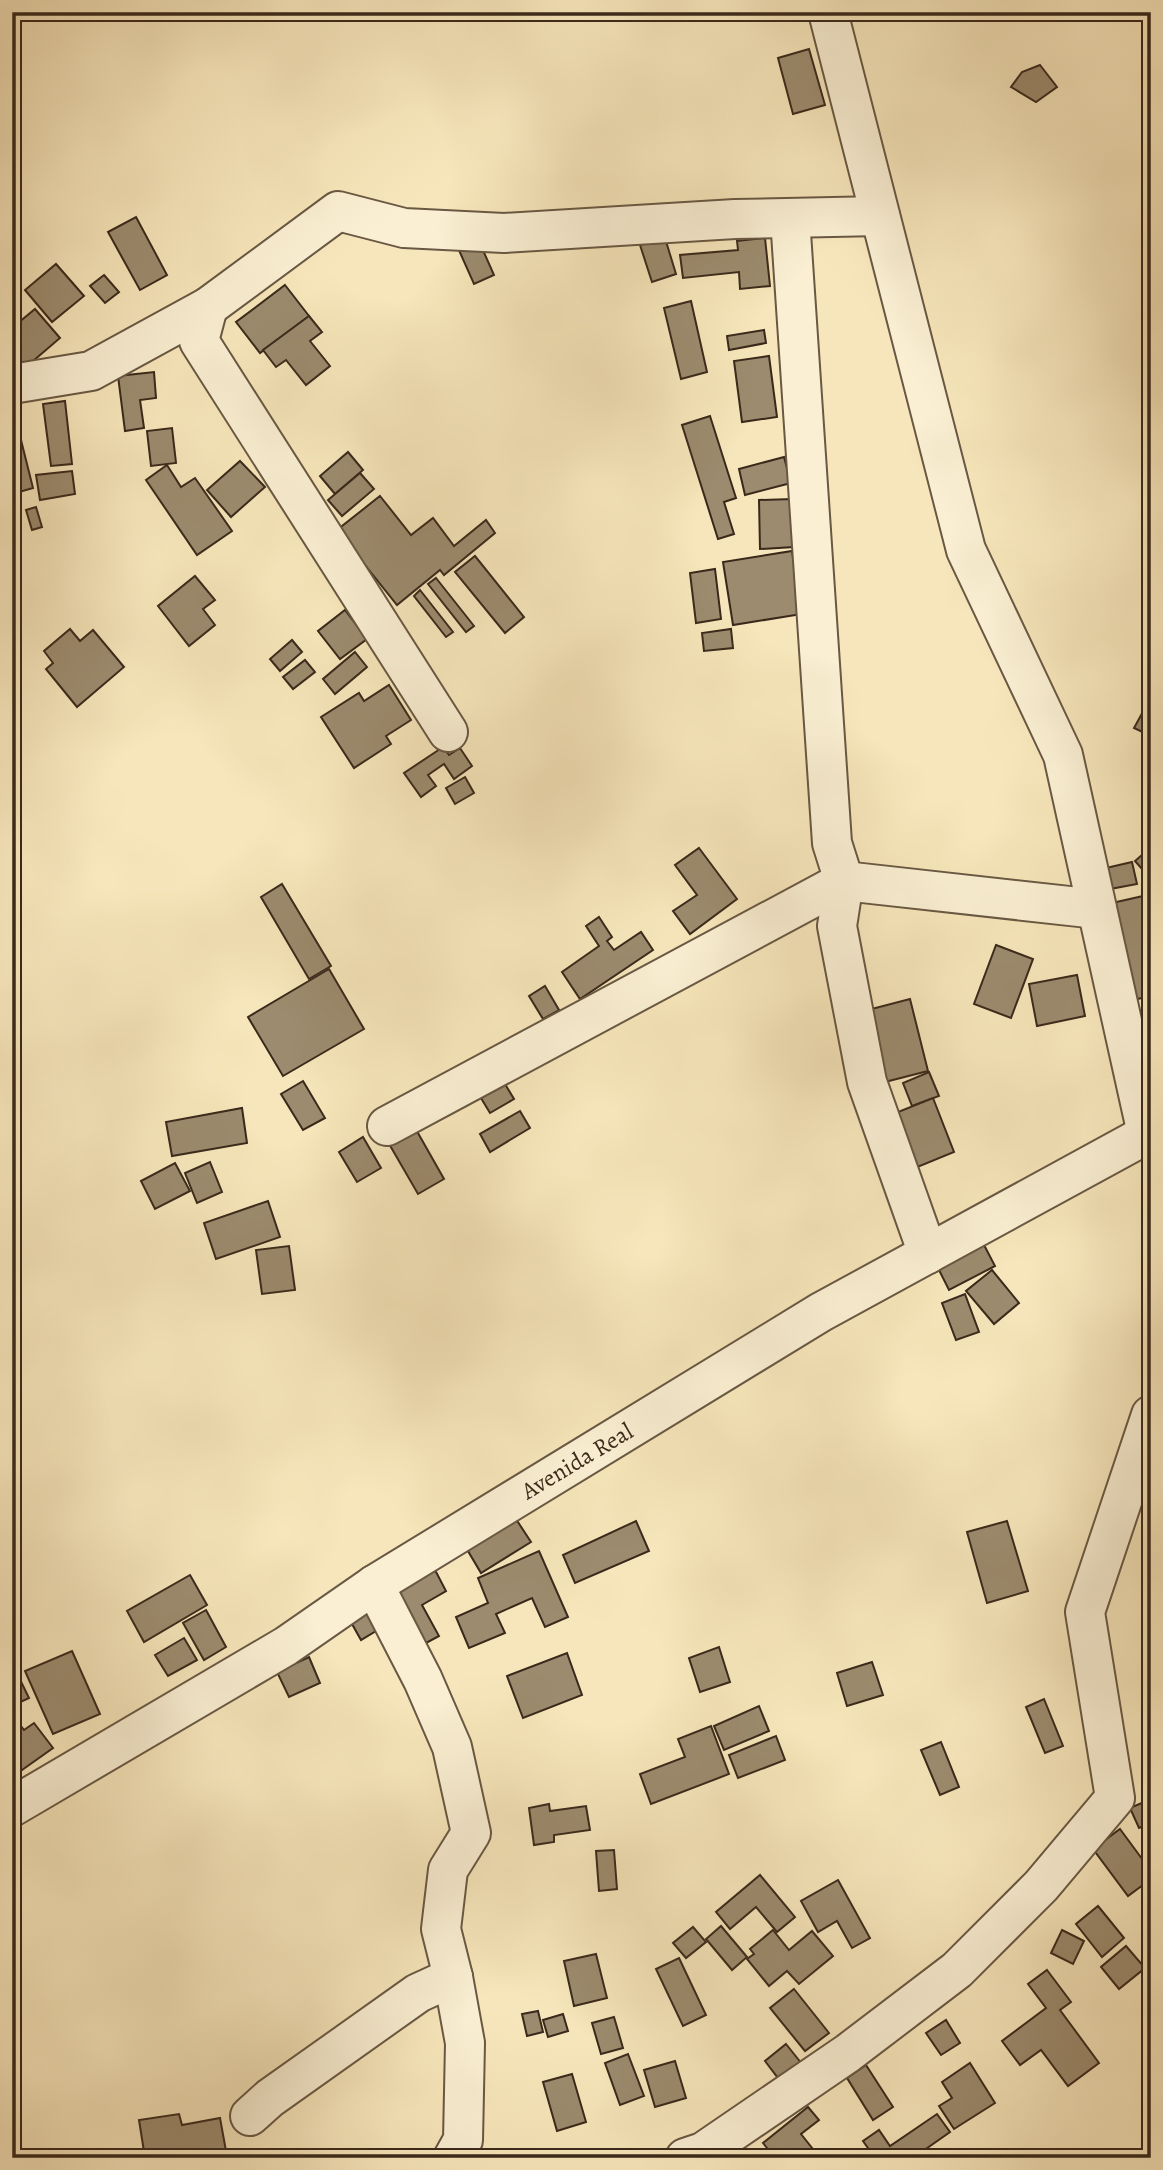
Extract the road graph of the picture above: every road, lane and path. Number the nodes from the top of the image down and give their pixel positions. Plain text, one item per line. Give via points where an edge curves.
1 (828, 12) edge
2 (880, 216) junction
3 (790, 218) junction
4 (208, 307) junction
5 (12, 384) edge
6 (448, 732) dead end
7 (844, 881) junction
8 (1097, 909) junction
9 (387, 1126) dead end
10 (1150, 1136) edge
11 (928, 1254) junction
12 (1151, 1415) edge
13 (374, 1585) junction
14 (12, 1807) edge
15 (453, 1978) junction
16 (250, 2116) dead end
17 (453, 2158) edge
18 (685, 2158) edge

1 - 2 street
2 - 3 street
2 - 8 street via 966,550 1062,755
3 - 4 street via 504,233 404,228 338,211
3 - 7 street via 832,843
4 - 5 street via 92,371
4 - 6 street via 199,341
7 - 8 street
7 - 9 street
7 - 11 street via 837,926 867,1082
8 - 10 street
10 - 11 street, Avenida Real
11 - 13 street, Avenida Real via 821,1312
12 - 18 street via 1085,1612 1115,1798 1041,1886 957,1970 703,2152
13 - 14 street, Avenida Real via 286,1646
13 - 15 street via 452,1747 471,1833 448,1870 440,1929
15 - 16 street via 418,1993
15 - 17 street via 465,2043 463,2140

